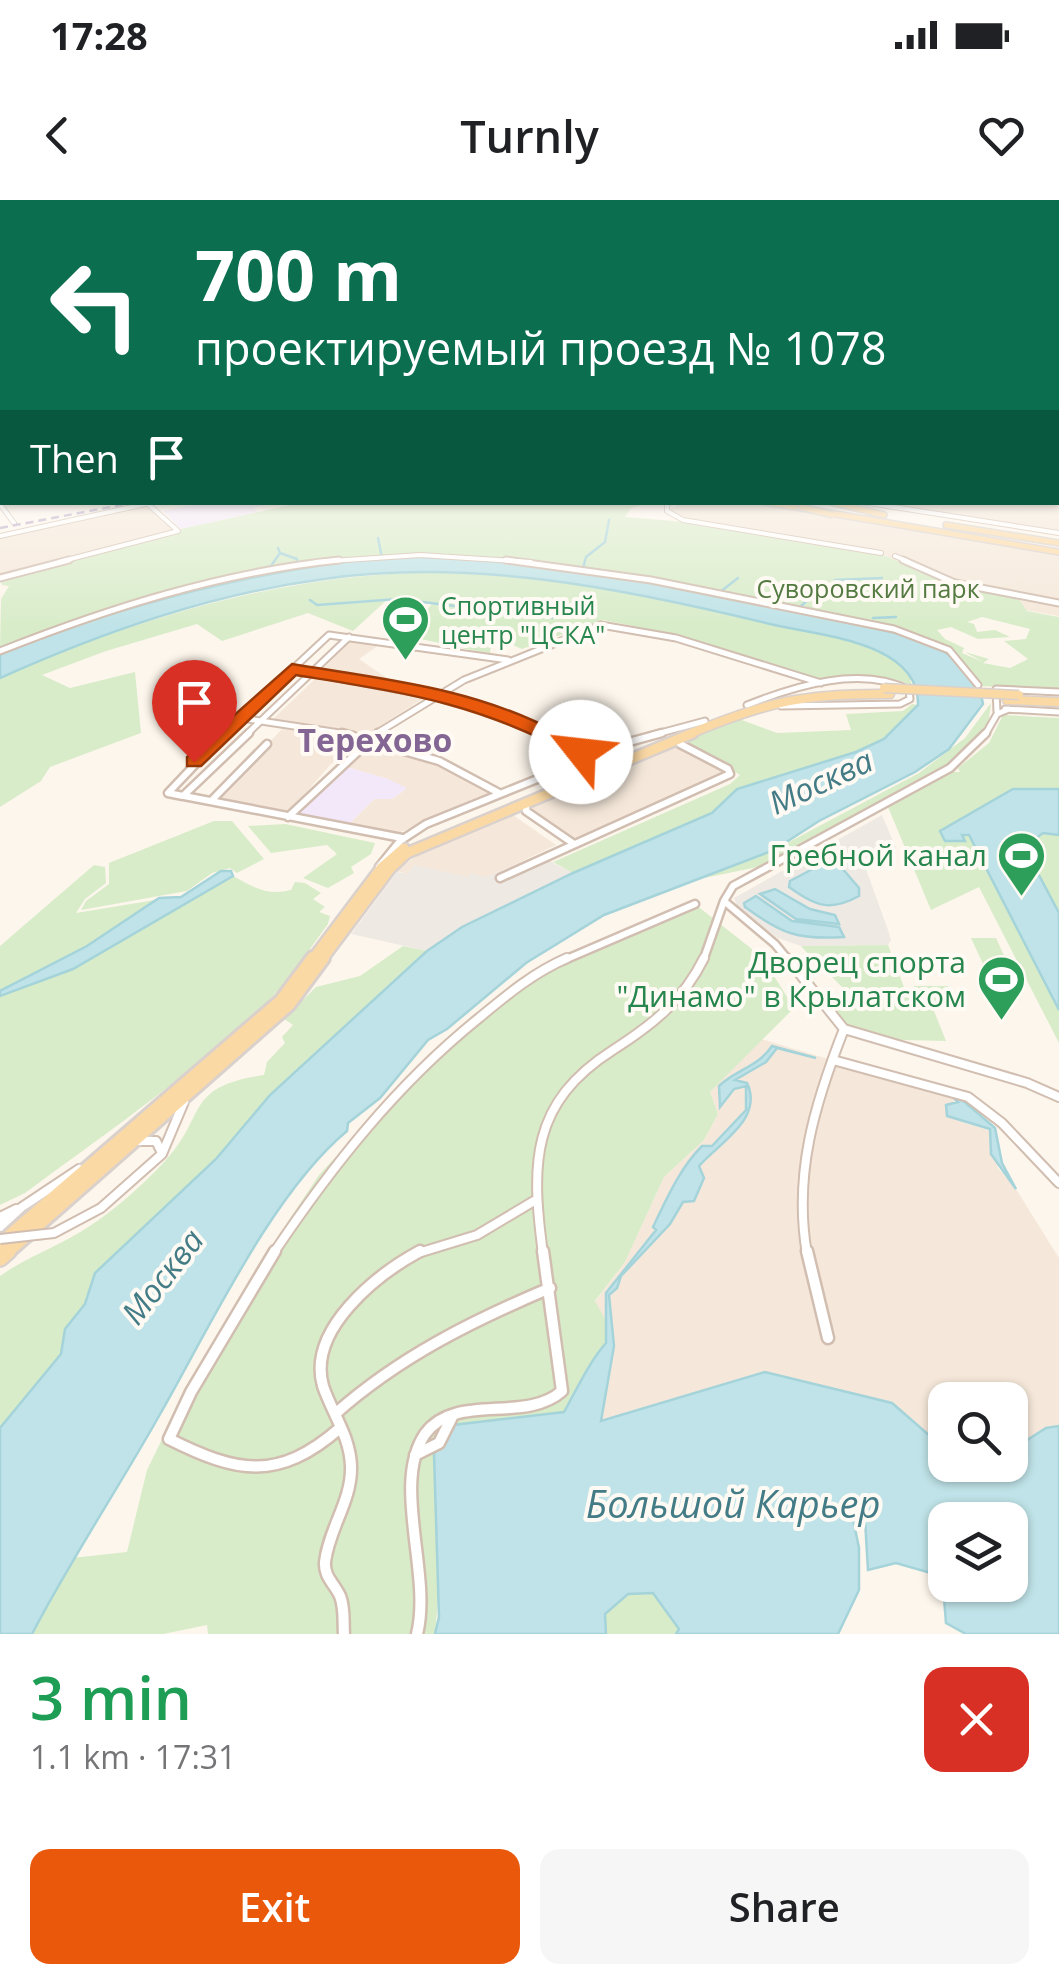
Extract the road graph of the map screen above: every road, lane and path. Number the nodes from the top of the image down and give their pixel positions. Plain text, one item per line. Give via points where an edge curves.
1 (1, 505) edge
2 (140, 505) edge
3 (151, 505) edge
4 (667, 505) edge
5 (778, 505) edge
6 (800, 505) edge
7 (802, 505) edge
8 (821, 505) edge
9 (843, 505) edge
10 (881, 505) edge
11 (896, 517) junction
12 (20, 532) junction
13 (1059, 533) edge
14 (0, 536) edge
15 (982, 538) junction
16 (1059, 546) edge
17 (881, 553) dead end
18 (895, 556) dead end
19 (0, 578) edge
20 (1059, 602) edge
21 (350, 637) junction
22 (0, 651) edge
23 (508, 660) junction
24 (292, 669) junction
25 (312, 673) junction
26 (821, 683) junction
27 (978, 685) dead end
28 (887, 691) junction
29 (834, 693) junction
30 (437, 694) junction
31 (1059, 697) edge
32 (996, 702) junction
33 (842, 704) junction
34 (747, 705) junction
35 (1008, 705) junction
36 (1059, 712) edge
37 (736, 714) junction
38 (997, 714) junction
39 (241, 718) junction
40 (263, 720) junction
41 (705, 721) junction
42 (369, 738) junction
43 (267, 744) dead end
44 (680, 744) dead end
45 (581, 752) junction
46 (598, 755) junction
47 (582, 761) junction
48 (500, 794) junction
49 (183, 796) junction
50 (211, 802) junction
51 (526, 806) dead end
52 (288, 817) junction
53 (404, 838) junction
54 (575, 844) junction
55 (377, 873) junction
56 (500, 878) dead end
57 (725, 895) junction
58 (695, 904) dead end
59 (844, 1029) junction
60 (834, 1060) junction
61 (193, 1089) junction
62 (1058, 1097) edge
63 (125, 1148) junction
64 (108, 1151) junction
65 (162, 1154) junction
66 (1059, 1183) edge
67 (534, 1200) junction
68 (22, 1207) junction
69 (0, 1216) edge
70 (0, 1227) edge
71 (0, 1242) edge
72 (0, 1258) edge
73 (550, 1288) junction
74 (828, 1338) dead end
75 (335, 1414) junction
76 (340, 1428) junction
77 (344, 1634) edge
78 (417, 1634) edge

1 - 12 street
2 - 12 street
3 - 19 street via 178,531
4 - 17 street via 667,512 683,520
5 - 15 main road
6 - 15 main road, bridge
7 - 16 main road
8 - 11 main road
9 - 11 main road
10 - 13 street
11 - 16 main road
12 - 14 street
15 - 16 main road
18 - 20 street via 954,583
21 - 23 street
21 - 24 street via 329,635
21 - 25 street
22 - 27 street via 81,620 258,573 418,555 584,567 866,624 938,644
23 - 26 street via 604,625 721,651
23 - 30 street
24 - 25 street
24 - 39 street
25 - 30 street
25 - 40 street
26 - 33 street via 898,682 910,699
26 - 34 street
28 - 29 main road
28 - 31 main road, bridge
28 - 34 main road via 813,690
28 - 35 main road, bridge
29 - 33 street via 818,698
29 - 37 main road
30 - 42 street
30 - 45 street via 524,722
31 - 32 street via 1000,689 993,691
31 - 35 main road
32 - 35 street
32 - 38 street
33 - 37 street
34 - 41 main road
35 - 36 street
35 - 38 street
37 - 61 main road via 407,853 297,996
38 - 57 street via 982,741 950,768
39 - 40 street
39 - 49 street via 168,791
40 - 42 street
40 - 49 street
41 - 46 street
41 - 55 main road via 417,841
42 - 48 street via 452,764
42 - 52 street
43 - 50 street
44 - 54 street via 730,774
45 - 46 street
45 - 47 street
46 - 47 street
47 - 48 street
48 - 53 street
49 - 50 street
50 - 52 street
51 - 54 street
52 - 53 street
53 - 55 street
54 - 56 street
55 - 64 main road via 281,1001
57 - 59 street
57 - 67 street via 716,937 696,977 668,1010 575,1079 552,1108
58 - 76 street via 535,972 401,1088 324,1176 260,1272 169,1439 227,1466 257,1468 306,1454
59 - 60 street
59 - 62 street
60 - 66 street via 968,1097
60 - 74 street via 812,1118 803,1172 803,1225
61 - 63 main road
61 - 65 street
63 - 65 street via 150,1139
63 - 72 main road
64 - 68 street
64 - 71 main road
65 - 71 street, bridge via 69,1230
67 - 73 street
67 - 75 street via 477,1235 416,1254 350,1308 324,1341 320,1358
68 - 69 street
68 - 70 street
73 - 75 street via 415,1350
73 - 78 street via 560,1396 452,1416 439,1443 415,1455 422,1606
75 - 76 street
76 - 77 street via 350,1449 351,1480 324,1568 340,1597

